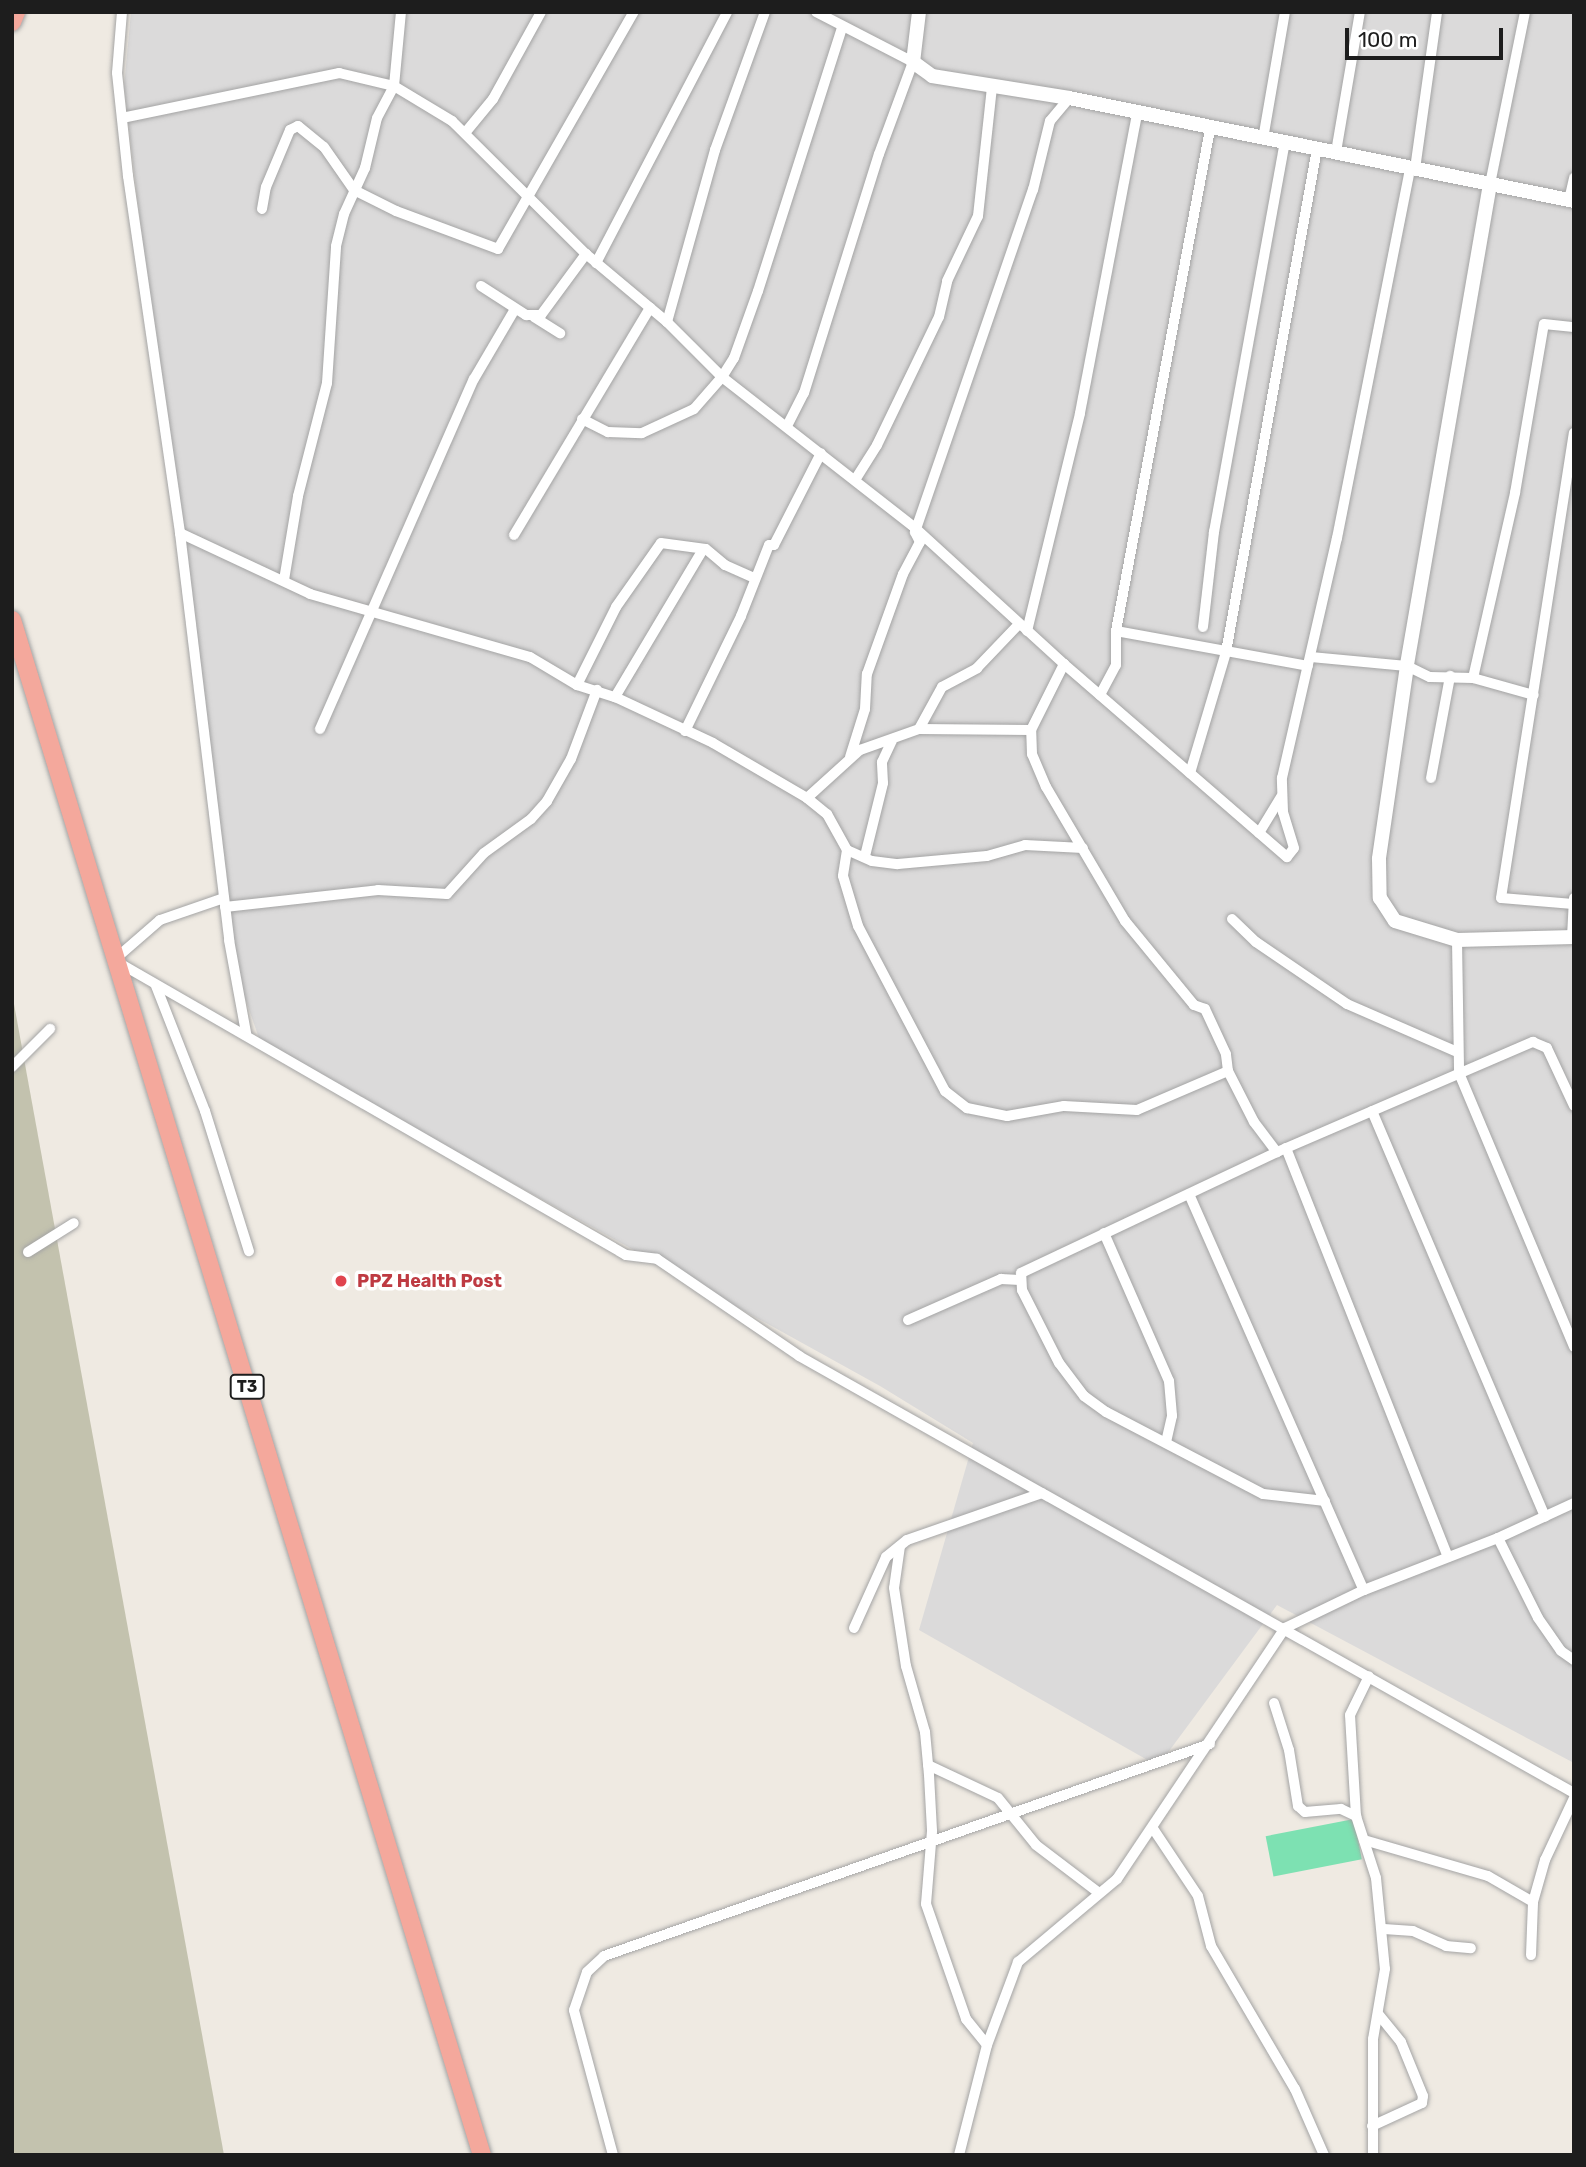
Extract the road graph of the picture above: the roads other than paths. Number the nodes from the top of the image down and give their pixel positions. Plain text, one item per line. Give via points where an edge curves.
1 (16, 12) edge
2 (122, 12) edge
3 (401, 12) edge
4 (541, 12) edge
5 (634, 12) edge
6 (727, 12) edge
7 (765, 12) edge
8 (919, 12) edge
9 (1285, 12) edge
10 (1360, 12) edge
11 (1437, 12) edge
12 (1525, 12) edge
13 (822, 14) edge
14 (12, 22) edge
15 (842, 27) junction
16 (913, 62) junction
17 (394, 86) junction
18 (992, 87) junction
19 (1069, 98) junction
20 (1137, 115) junction
21 (122, 118) junction
22 (1210, 129) junction
23 (465, 132) junction
24 (1264, 139) junction
25 (1285, 143) junction
26 (1317, 149) junction
27 (1336, 152) junction
28 (1412, 169) junction
29 (1574, 178) edge
30 (1490, 184) junction
31 (354, 190) junction
32 (529, 196) junction
33 (1571, 200) edge
34 (262, 209) dead end
35 (586, 254) junction
36 (596, 263) junction
37 (481, 286) dead end
38 (650, 308) junction
39 (515, 309) junction
40 (534, 317) junction
41 (667, 323) junction
42 (1574, 327) edge
43 (560, 333) dead end
44 (722, 377) junction
45 (582, 419) junction
46 (788, 426) junction
47 (1574, 433) edge
48 (821, 453) junction
49 (855, 480) junction
50 (916, 529) junction
51 (180, 533) junction
52 (514, 535) dead end
53 (702, 551) junction
54 (754, 578) junction
55 (284, 580) junction
56 (376, 611) junction
57 (12, 620) edge
58 (1023, 627) junction
59 (1203, 627) dead end
60 (1116, 631) junction
61 (1226, 652) junction
62 (1309, 661) junction
63 (1064, 664) junction
64 (1406, 666) junction
65 (1450, 676) junction
66 (1473, 678) junction
67 (577, 685) junction
68 (597, 690) junction
69 (1100, 695) junction
70 (1534, 695) junction
71 (615, 697) junction
72 (320, 729) dead end
73 (919, 729) junction
74 (1031, 730) junction
75 (685, 731) junction
76 (892, 741) junction
77 (850, 757) junction
78 (1190, 773) junction
79 (1431, 778) dead end
80 (1281, 797) junction
81 (807, 798) junction
82 (1259, 833) junction
83 (1083, 848) junction
84 (847, 850) junction
85 (864, 856) junction
86 (1574, 898) edge
87 (225, 902) junction
88 (1573, 904) edge
89 (1232, 919) dead end
90 (1573, 937) edge
91 (1457, 940) junction
92 (114, 960) junction
93 (156, 986) junction
94 (50, 1029) dead end
95 (246, 1033) junction
96 (1455, 1051) junction
97 (12, 1067) edge
98 (1228, 1071) junction
99 (1459, 1073) junction
100 (1574, 1106) edge
101 (1372, 1111) junction
102 (1281, 1150) junction
103 (1189, 1194) junction
104 (74, 1223) dead end
105 (1104, 1233) junction
106 (249, 1251) dead end
107 (29, 1252) dead end
108 (1020, 1280) junction
109 (908, 1320) dead end
110 (1574, 1347) edge
111 (1166, 1442) junction
112 (1042, 1493) junction
113 (1325, 1501) junction
114 (1574, 1503) edge
115 (1545, 1517) junction
116 (1498, 1538) junction
117 (900, 1546) junction
118 (1448, 1557) junction
119 (1364, 1590) junction
120 (854, 1628) dead end
121 (1285, 1628) junction
122 (1574, 1660) edge
123 (1369, 1676) junction
124 (1273, 1703) dead end
125 (1210, 1744) junction
126 (928, 1765) junction
127 (1574, 1793) edge
128 (1574, 1798) edge
129 (1013, 1813) junction
130 (1356, 1816) junction
131 (1154, 1830) junction
132 (1364, 1840) junction
133 (931, 1842) junction
134 (1098, 1892) junction
135 (1533, 1902) junction
136 (1384, 1929) junction
137 (1471, 1948) dead end
138 (1531, 1955) dead end
139 (1378, 2014) junction
140 (987, 2045) junction
141 (1372, 2126) junction
142 (482, 2155) edge
143 (613, 2155) edge
144 (959, 2155) edge
145 (1324, 2155) edge
146 (1373, 2155) edge

1 - 14 highway
2 - 21 street via 117,62
3 - 17 street
4 - 23 street via 493,99
5 - 32 street
6 - 36 street
7 - 41 street via 715,150
8 - 16 street
9 - 24 street
10 - 27 street
11 - 28 street
12 - 30 street
13 - 15 street
15 - 16 street
15 - 44 street via 758,291
16 - 18 street via 932,76
16 - 46 street via 879,154 804,393
17 - 21 street via 329,73
17 - 23 street
17 - 31 street via 377,118 365,168
18 - 19 street
18 - 49 street via 978,216 947,281 939,317 877,445
19 - 20 street
19 - 50 street via 1050,121 1033,190
20 - 22 street
20 - 58 street via 1080,413
21 - 51 street
22 - 24 street
22 - 60 street
23 - 32 street
24 - 25 street
25 - 26 street
25 - 59 street via 1214,532
26 - 27 street
26 - 61 street
27 - 28 street
28 - 30 street
28 - 62 street
29 - 33 street
30 - 33 street
30 - 64 street
31 - 32 street via 396,211 498,249
31 - 34 street via 324,147 298,126 290,130 265,187
31 - 55 street via 336,246 327,383
32 - 35 street
35 - 36 street
35 - 40 street via 541,315
36 - 38 street
37 - 39 street
38 - 41 street
38 - 45 street
39 - 40 street
39 - 56 street via 474,379
40 - 43 street
41 - 44 street
42 - 66 street via 1544,324 1515,493
44 - 45 street via 694,409 642,433 608,432
44 - 46 street
45 - 52 street
46 - 48 street
47 - 70 street
48 - 49 street
48 - 54 street
49 - 50 street
50 - 58 street
50 - 77 street via 919,542 902,573 867,674 865,709
51 - 55 street
51 - 87 street
53 - 54 street via 706,549 725,565
53 - 67 street via 687,543 661,543 653,550 590,651
53 - 71 street
54 - 75 street via 741,616
55 - 56 street via 310,594
56 - 67 street via 530,657
56 - 72 street
57 - 92 highway, T3
58 - 63 street
58 - 73 street via 978,668 942,687
60 - 61 street
60 - 69 street via 1116,664
61 - 62 street
61 - 78 street
62 - 64 street
62 - 80 street
63 - 69 street
63 - 74 street
64 - 65 street via 1430,677
64 - 91 street via 1379,859 1380,898 1395,921
65 - 66 street
65 - 79 street
66 - 70 street
67 - 68 street
68 - 71 street
68 - 87 street via 571,759 547,801 526,824 484,853 447,894 404,889
69 - 78 street
70 - 88 street via 1501,898
71 - 75 street
73 - 74 street
73 - 76 street
74 - 83 street via 1032,754 1046,787
75 - 81 street
76 - 77 street
76 - 85 street via 882,762 883,783
77 - 81 street
78 - 82 street
80 - 82 street
80 - 82 street via 1294,851 1284,855
81 - 84 street via 827,814
83 - 85 street via 1025,845 987,856 898,864
83 - 98 street via 1125,921 1195,1005 1205,1009 1223,1045
84 - 85 street
84 - 98 street via 843,876 862,934 902,1003 935,1076 945,1091 967,1108 1007,1116 1064,1106 1137,1110
86 - 88 street
87 - 92 street via 160,920
87 - 95 street
88 - 90 street
89 - 96 street via 1256,942 1347,1004
90 - 91 street
91 - 96 street
92 - 93 street
92 - 142 highway, T3
93 - 95 street
93 - 106 street via 205,1111
94 - 97 street
95 - 112 street via 615,1249 637,1258 657,1259 799,1356
96 - 99 street
98 - 102 street via 1254,1122
99 - 100 street via 1518,1047 1542,1042
99 - 101 street
99 - 110 street
101 - 102 street
101 - 115 street
102 - 103 street
102 - 118 street
103 - 105 street
103 - 113 street
104 - 107 street
105 - 108 street via 1029,1268
105 - 111 street via 1169,1381 1172,1416
108 - 109 street via 1001,1279
108 - 111 street via 1041,1332 1084,1396
111 - 113 street via 1263,1494
112 - 117 street
112 - 121 street
113 - 119 street
114 - 115 street
115 - 116 street
116 - 118 street
116 - 122 street via 1538,1618
117 - 120 street via 886,1557
117 - 126 street via 894,1588
118 - 119 street
119 - 121 street
121 - 123 street
121 - 125 street
123 - 127 street
123 - 130 street via 1350,1715
124 - 130 street via 1289,1749 1298,1806 1305,1812 1349,1810
125 - 129 street
125 - 131 street
126 - 129 street via 998,1798
126 - 133 street
128 - 135 street via 1545,1860
129 - 133 street
129 - 134 street via 1036,1845
130 - 132 street
131 - 134 street via 1118,1879
131 - 145 street via 1198,1896 1211,1946 1295,2089
132 - 135 street via 1488,1876
132 - 136 street
133 - 140 street via 928,1913 949,1961 966,2019
133 - 143 street via 604,1956 587,1972 573,2010
134 - 140 street via 1018,1962
135 - 138 street
136 - 137 street via 1413,1931 1446,1946
136 - 139 street via 1385,1969
139 - 141 street via 1371,2068
139 - 141 street via 1401,2042 1423,2096 1422,2103
140 - 144 street
141 - 146 street

